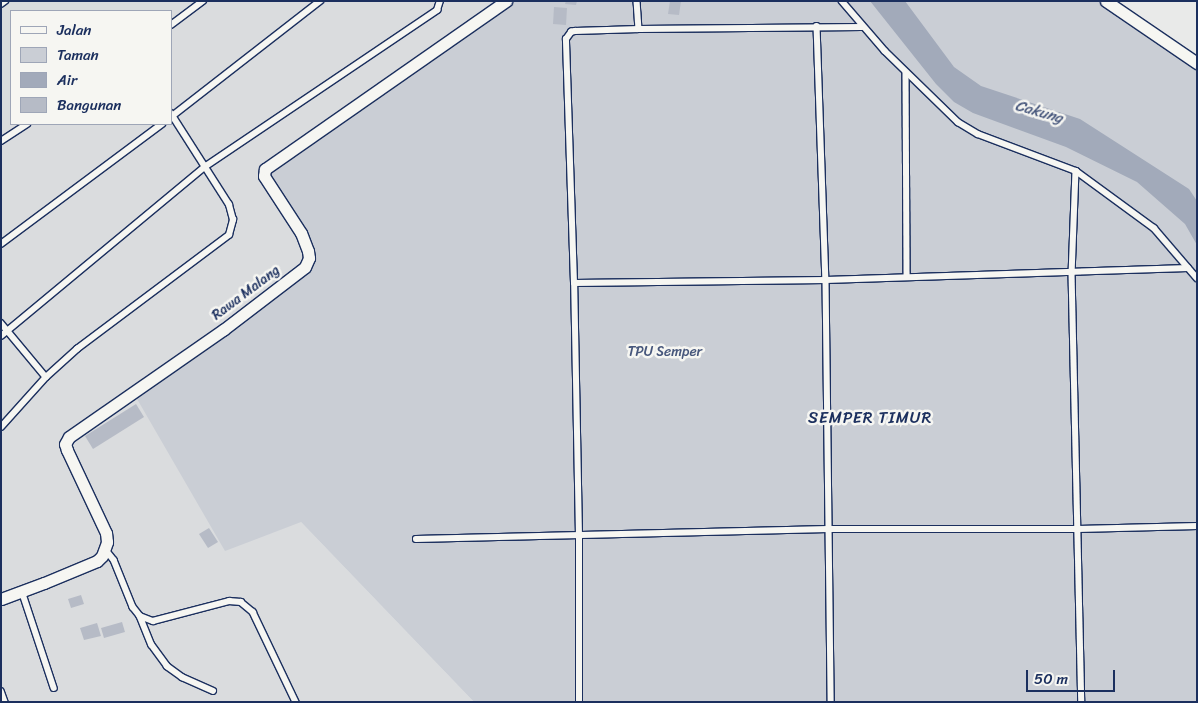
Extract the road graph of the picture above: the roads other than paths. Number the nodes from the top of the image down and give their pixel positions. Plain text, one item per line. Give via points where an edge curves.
1 (5, 1) edge
2 (203, 1) edge
3 (320, 1) edge
4 (440, 1) edge
5 (506, 1) edge
6 (637, 1) edge
7 (842, 1) edge
8 (1106, 1) edge
9 (1, 4) edge
10 (172, 24) edge
11 (817, 26) junction
12 (862, 27) junction
13 (639, 29) junction
14 (1197, 63) edge
15 (906, 72) junction
16 (172, 115) edge
17 (25, 125) edge
18 (161, 125) edge
19 (1, 141) edge
20 (206, 166) junction
21 (1076, 171) junction
22 (1, 244) edge
23 (1188, 268) junction
24 (1072, 273) junction
25 (908, 277) junction
26 (1197, 278) edge
27 (826, 280) junction
28 (574, 282) junction
29 (1, 324) edge
30 (7, 330) junction
31 (1, 336) edge
32 (46, 377) junction
33 (1, 427) edge
34 (1197, 526) edge
35 (828, 529) junction
36 (1078, 530) junction
37 (579, 536) junction
38 (416, 539) dead end
39 (105, 550) junction
40 (22, 591) junction
41 (1, 599) edge
42 (140, 616) junction
43 (54, 688) dead end
44 (1, 690) edge
45 (213, 691) dead end
46 (5, 702) edge
47 (296, 702) edge
48 (579, 702) edge
49 (831, 702) edge
50 (1082, 702) edge

1 - 9 lane
2 - 10 lane
3 - 16 lane
4 - 20 lane via 437,10
5 - 39 street, Rawa Malang via 265,169 264,176 301,233 308,250 305,267 223,330 66,440 67,450 106,533
6 - 13 lane
7 - 12 lane
8 - 14 street
11 - 12 lane
11 - 13 lane
11 - 27 lane
12 - 15 lane
13 - 28 lane via 575,31 566,39
15 - 21 lane via 958,122 978,134
15 - 25 lane
16 - 20 lane
17 - 19 lane
18 - 22 lane
20 - 30 lane
20 - 32 lane via 234,220 229,235 77,349
21 - 23 lane via 1154,228
21 - 24 lane
23 - 24 lane
23 - 26 lane
24 - 25 lane
24 - 36 lane
25 - 27 lane
27 - 28 lane
27 - 35 lane
28 - 37 lane
29 - 30 lane
30 - 31 lane
30 - 32 lane
32 - 33 lane
34 - 36 lane
35 - 36 lane
35 - 37 lane
35 - 49 lane
36 - 50 lane
37 - 38 lane
37 - 48 lane
39 - 40 street via 97,561
39 - 42 lane via 114,560 133,607
40 - 41 street
40 - 43 lane
42 - 45 lane via 152,645 167,666 182,678
42 - 47 lane via 153,621 229,601 241,602 253,612
44 - 46 lane

